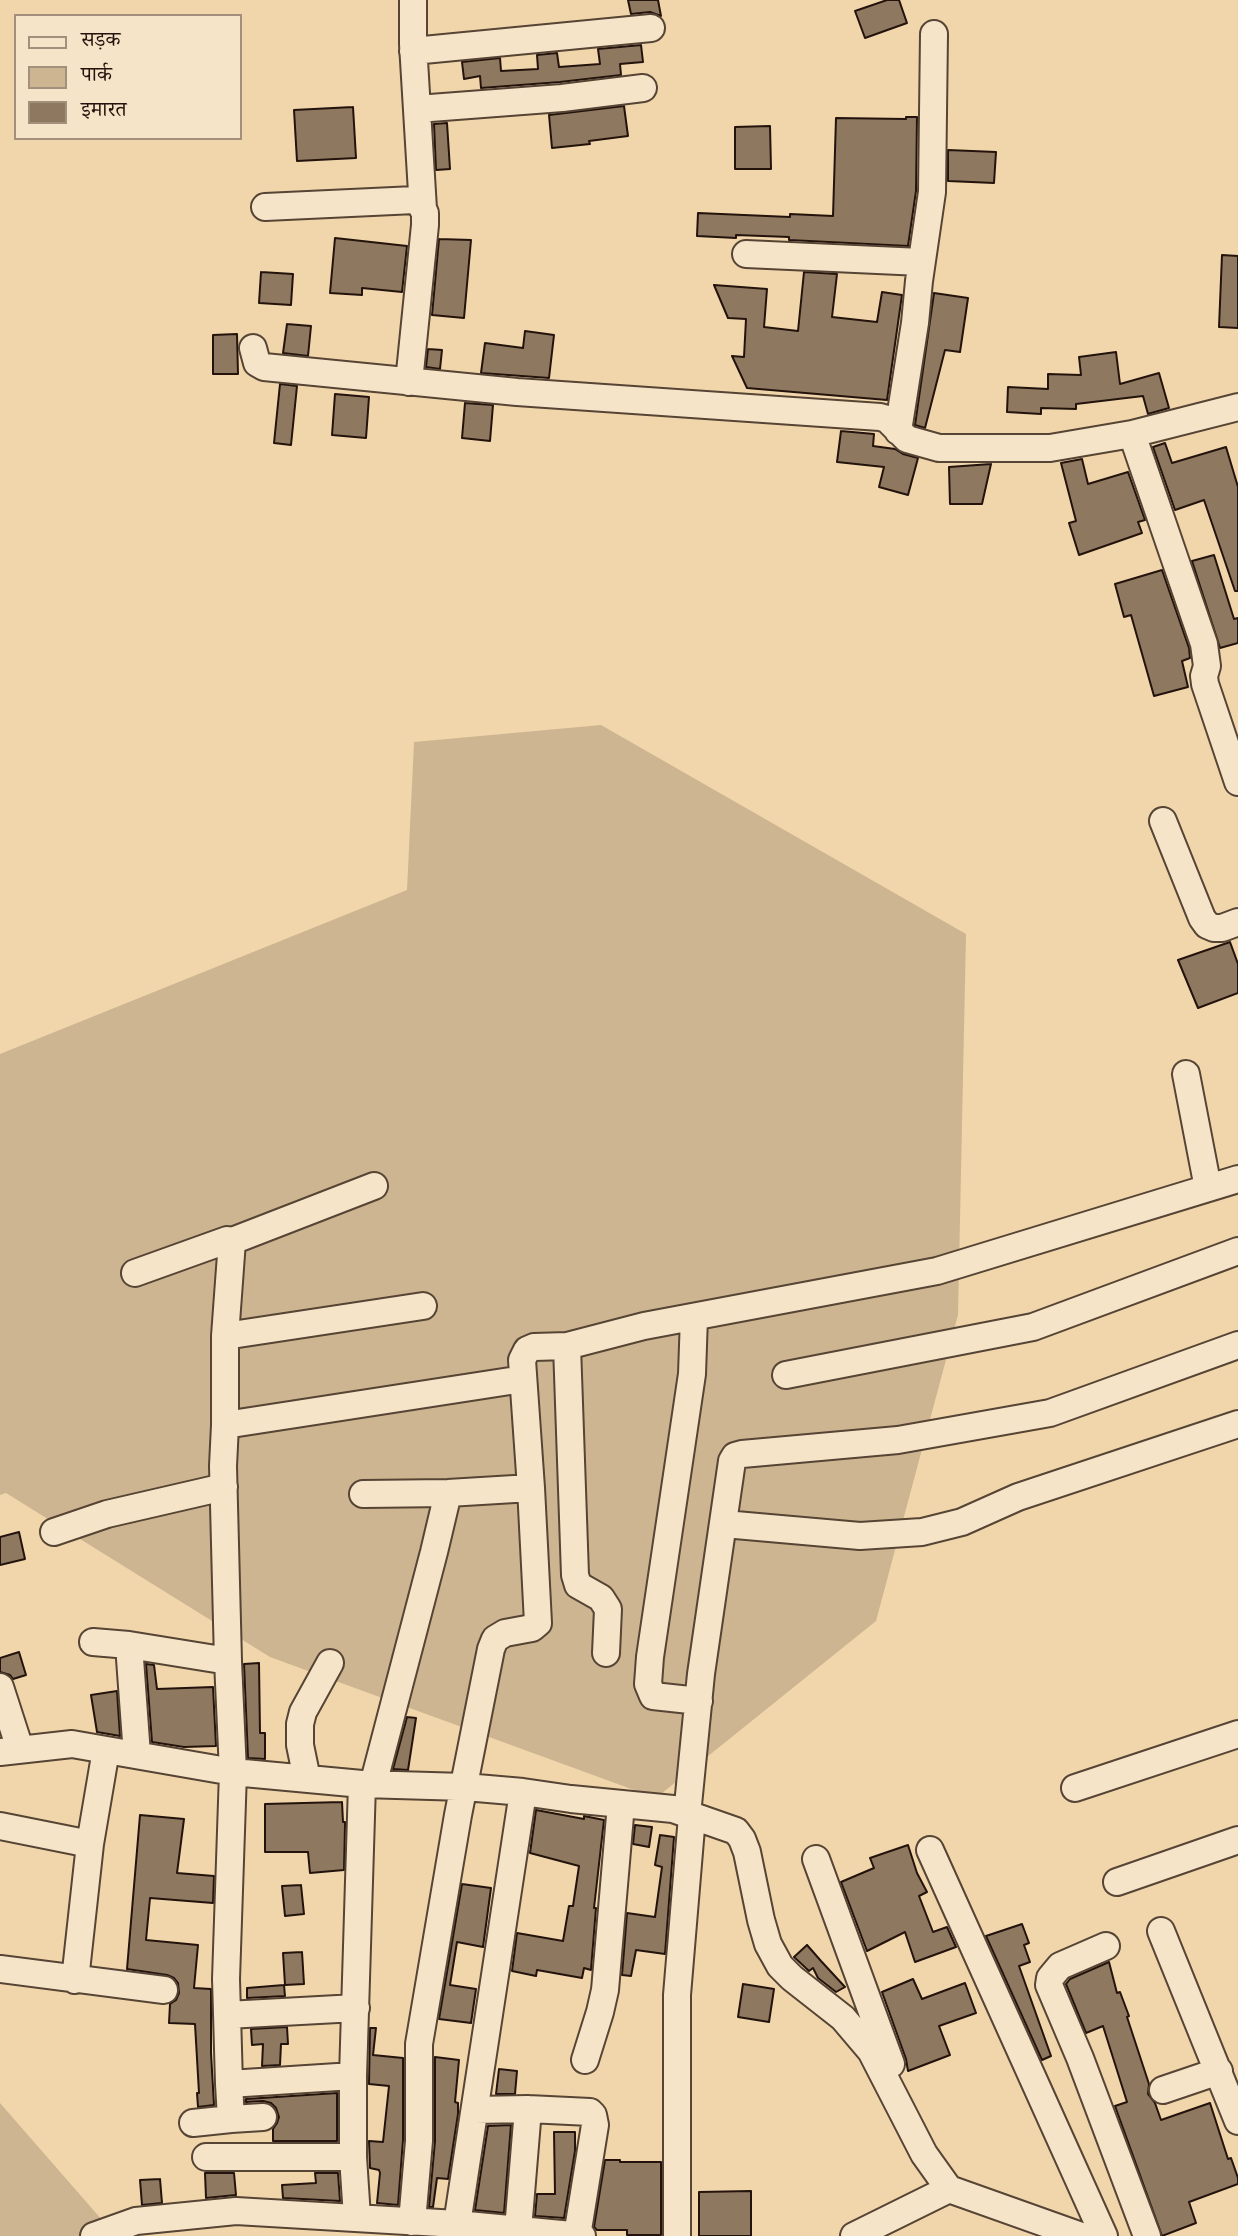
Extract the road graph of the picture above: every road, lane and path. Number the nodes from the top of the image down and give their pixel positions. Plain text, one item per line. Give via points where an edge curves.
1 (413, 0) edge
2 (651, 28) dead end
3 (934, 34) dead end
4 (413, 51) junction
5 (643, 88) dead end
6 (417, 109) junction
7 (265, 207) dead end
8 (423, 209) junction
9 (746, 254) dead end
10 (921, 262) junction
11 (253, 348) dead end
12 (409, 382) junction
13 (1236, 413) edge
14 (898, 431) junction
15 (1132, 434) junction
16 (1238, 782) edge
17 (1163, 821) dead end
18 (1238, 922) edge
19 (1186, 1074) dead end
20 (1238, 1179) edge
21 (374, 1186) dead end
22 (1208, 1188) junction
23 (232, 1241) junction
24 (1238, 1251) edge
25 (135, 1273) dead end
26 (423, 1306) dead end
27 (694, 1317) junction
28 (225, 1336) junction
29 (1238, 1345) edge
30 (568, 1346) junction
31 (786, 1375) dead end
32 (523, 1379) junction
33 (1238, 1424) edge
34 (225, 1425) junction
35 (224, 1487) junction
36 (531, 1488) junction
37 (448, 1493) junction
38 (363, 1494) dead end
39 (724, 1524) junction
40 (54, 1531) dead end
41 (93, 1642) dead end
42 (129, 1645) junction
43 (650, 1657) junction
44 (228, 1661) junction
45 (330, 1663) dead end
46 (0, 1687) edge
47 (699, 1701) junction
48 (1238, 1734) edge
49 (106, 1750) junction
50 (10, 1751) edge
51 (137, 1755) junction
52 (233, 1772) junction
53 (307, 1779) junction
54 (367, 1785) junction
55 (465, 1787) junction
56 (1074, 1788) dead end
57 (523, 1792) junction
58 (621, 1804) junction
59 (690, 1815) junction
60 (0, 1826) edge
61 (1238, 1840) edge
62 (90, 1844) junction
63 (930, 1850) dead end
64 (816, 1859) dead end
65 (1117, 1882) dead end
66 (1161, 1931) dead end
67 (1106, 1947) dead end
68 (0, 1969) edge
69 (75, 1980) junction
70 (164, 1990) dead end
71 (356, 2008) junction
72 (227, 2015) junction
73 (585, 2060) dead end
74 (1219, 2071) junction
75 (353, 2076) junction
76 (261, 2082) junction
77 (229, 2084) junction
78 (1163, 2090) dead end
79 (528, 2109) junction
80 (475, 2110) junction
81 (263, 2117) junction
82 (231, 2119) junction
83 (1238, 2121) edge
84 (193, 2123) dead end
85 (924, 2154) junction
86 (206, 2157) dead end
87 (265, 2157) junction
88 (353, 2157) junction
89 (949, 2189) junction
90 (357, 2217) junction
91 (457, 2224) junction
92 (179, 2226) edge
93 (396, 2226) edge
94 (125, 2231) edge
95 (511, 2232) edge
96 (94, 2236) edge
97 (579, 2236) edge
98 (677, 2236) edge
99 (854, 2236) edge
100 (1081, 2236) edge
101 (1104, 2236) edge
102 (1147, 2236) edge

1 - 4 street
2 - 4 street
3 - 10 street via 932,192
4 - 6 street
5 - 6 street
6 - 8 street
7 - 8 street via 415,200
8 - 12 street
9 - 10 street
10 - 14 street
11 - 12 street via 257,363 264,368
12 - 14 street via 880,417
13 - 15 street
14 - 15 street via 914,442 939,448 1050,448
15 - 16 street via 1204,644 1205,684
17 - 18 street via 1207,925 1222,928
19 - 22 street
20 - 22 street
21 - 23 street
22 - 27 street via 937,1271
23 - 25 street
23 - 28 street
24 - 31 street via 1032,1327
26 - 28 street
27 - 30 street
27 - 43 street via 692,1374
28 - 34 street
29 - 39 street via 1050,1413 898,1440 739,1455 732,1461
30 - 32 street via 527,1350 522,1360
30 - 43 street via 575,1575 578,1585 601,1598 608,1609 598,1652
32 - 34 street
32 - 36 street
33 - 39 street via 922,1532 860,1536
34 - 35 street
35 - 40 street via 139,1505
35 - 44 street
36 - 37 street
36 - 55 street via 538,1623 495,1639
37 - 38 street
37 - 54 street
39 - 47 street
41 - 42 street
42 - 44 street
42 - 51 street
43 - 47 street via 648,1684 653,1696
44 - 52 street
45 - 53 street via 300,1724
46 - 50 street
47 - 59 street
48 - 56 street
49 - 50 street via 72,1744
49 - 51 street
49 - 62 street
51 - 52 street
52 - 53 street
52 - 72 street
53 - 54 street
54 - 55 street
54 - 71 street
55 - 57 street
55 - 93 street via 419,2044 419,2152
57 - 58 street
57 - 80 street
58 - 59 street
58 - 73 street via 605,1990
59 - 85 street via 736,1831 742,1839 768,1944 780,1966 843,2018 871,2051
59 - 98 street via 677,1995
60 - 62 street
61 - 65 street
62 - 69 street
63 - 101 street
64 - 85 street
66 - 74 street
67 - 102 street via 1060,1966 1049,1985
68 - 69 street
69 - 70 street
71 - 72 street
71 - 75 street
72 - 77 street
74 - 78 street
74 - 83 street
75 - 76 street
75 - 88 street
76 - 77 street
76 - 81 street
77 - 82 street
79 - 80 street
79 - 95 street
79 - 97 street via 593,2115
80 - 91 street
81 - 82 street
81 - 87 street
82 - 84 street
85 - 89 street
86 - 87 street
87 - 88 street
88 - 90 street
89 - 99 street
89 - 100 street
90 - 92 street via 236,2211
90 - 93 street
91 - 93 street
91 - 95 street
92 - 94 street via 136,2221
94 - 96 street
95 - 97 street

